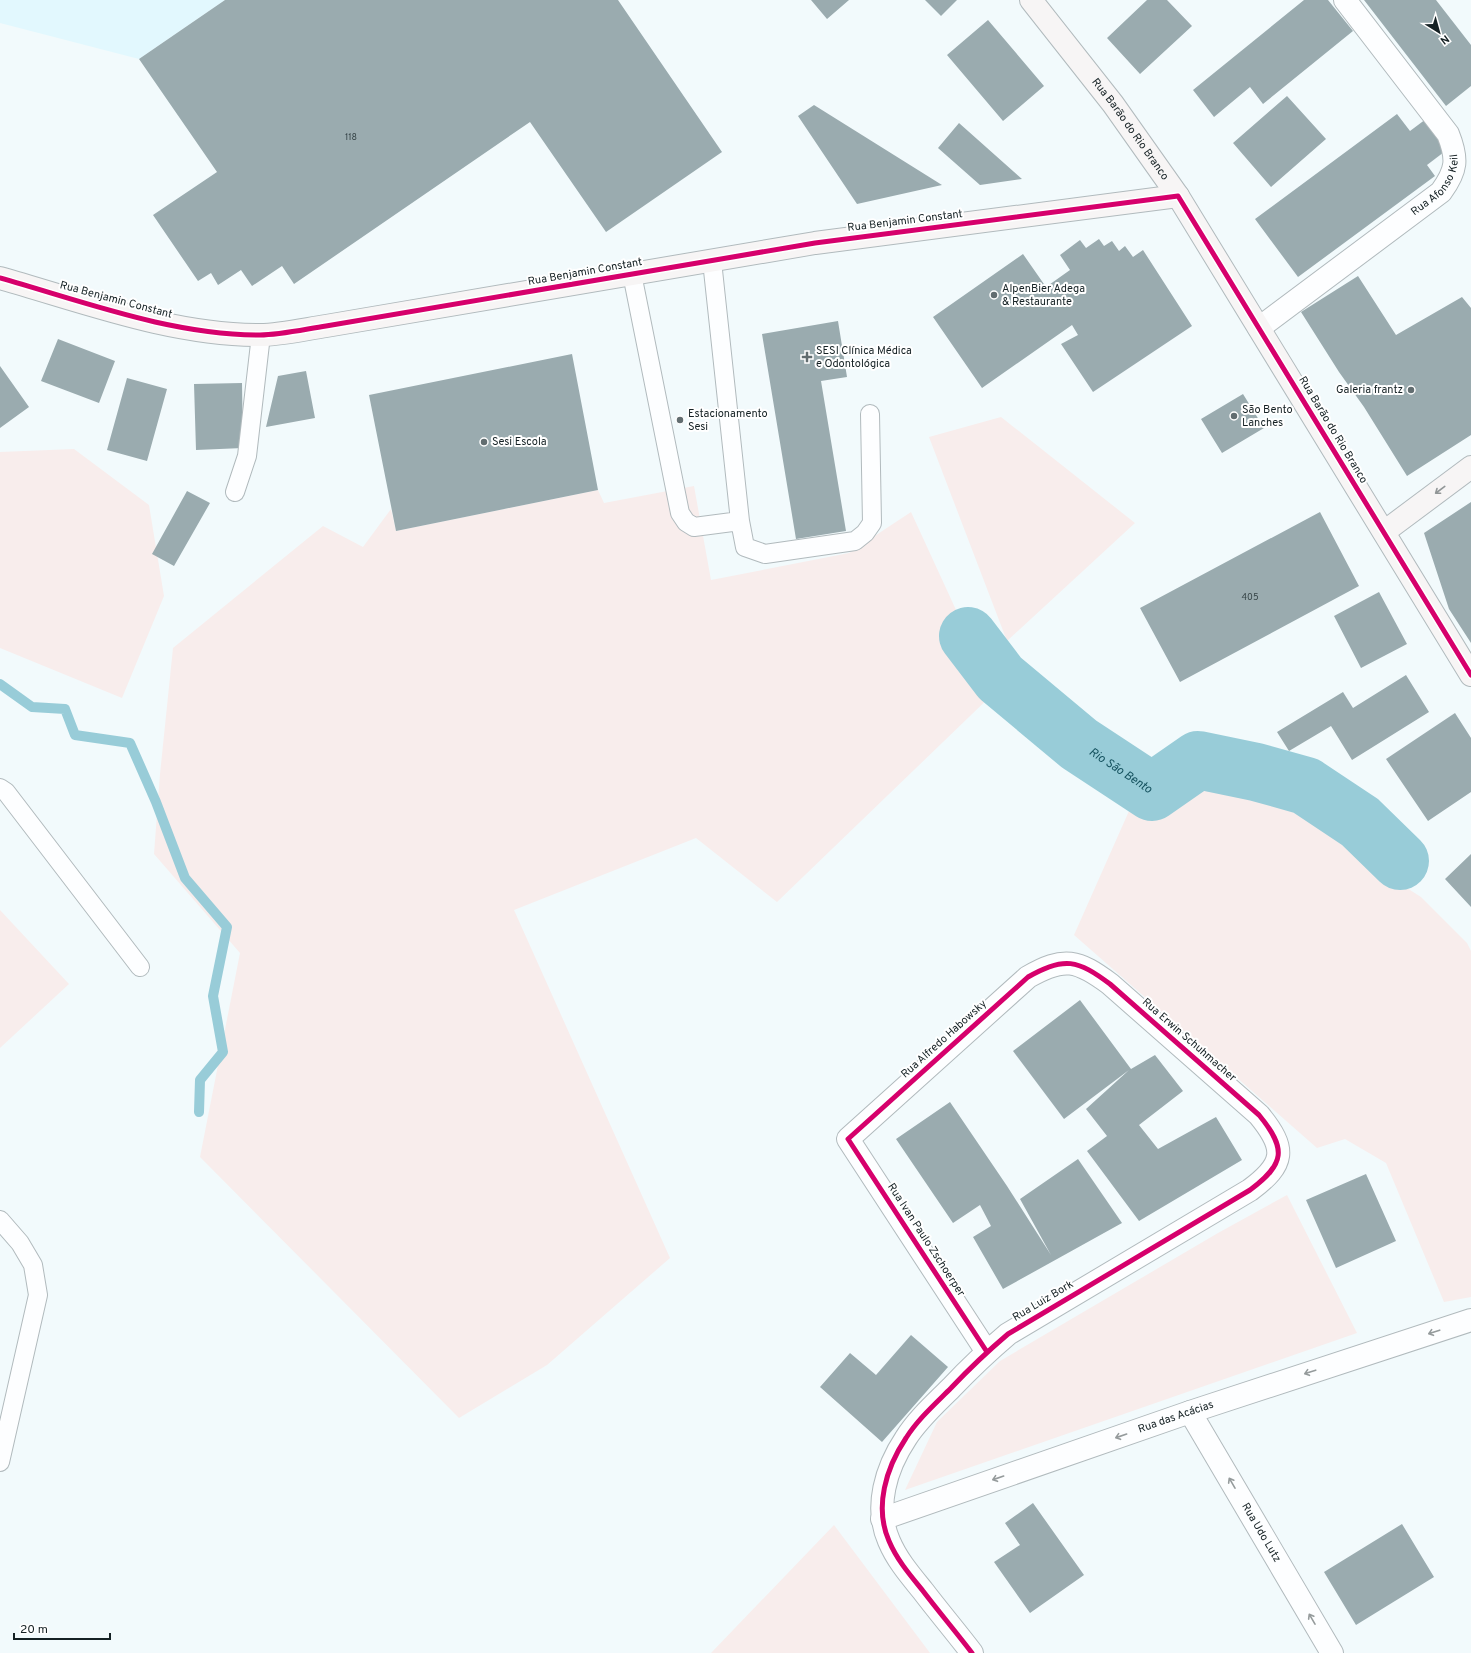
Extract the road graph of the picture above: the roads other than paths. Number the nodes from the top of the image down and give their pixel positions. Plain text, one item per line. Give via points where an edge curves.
1 (1030, 0) edge
2 (1345, 0) edge
3 (1178, 196) junction
4 (712, 261) junction
5 (632, 274) junction
6 (0, 278) edge
7 (1259, 328) junction
8 (261, 335) junction
9 (870, 414) dead end
10 (1471, 467) edge
11 (235, 492) dead end
12 (740, 521) junction
13 (1384, 532) junction
14 (1471, 675) edge
15 (0, 788) edge
16 (1060, 964) joint
17 (140, 967) dead end
18 (848, 1139) joint
19 (1279, 1158) joint
20 (0, 1220) edge
21 (1471, 1320) edge
22 (987, 1352) junction
23 (1190, 1412) junction
24 (0, 1462) edge
25 (882, 1519) junction
26 (972, 1653) edge
27 (1332, 1653) edge

1 - 3 main road, Rua Barão do Rio Branco via 1113,104
2 - 7 street, Rua Afonso Keil via 1448,134 1454,149 1454,165 1449,180 1441,192
3 - 4 main road, Rua Benjamin Constant via 815,243
3 - 7 main road, Rua Barão do Rio Branco
4 - 5 main road, Rua Benjamin Constant
4 - 12 lane
5 - 8 main road, Rua Benjamin Constant
5 - 12 lane via 680,513 694,528
6 - 8 main road, Rua Benjamin Constant via 141,319 202,330
7 - 13 main road, Rua Barão do Rio Branco
8 - 11 lane via 247,456
9 - 12 lane via 872,523 865,533 855,541 765,554 745,546
10 -> 13 main road
13 - 14 main road, Rua Barão do Rio Branco
15 - 17 lane via 6,792
16 - 18 street, Rua Alfredo Habowsky via 1045,967 1028,977
16 - 19 street, Rua Erwin Schuhmacher via 1076,964 1092,970 1259,1115 1272,1130 1279,1146
18 - 22 street, Rua Ivan Paulo Zschoerper
19 - 22 street, Rua Luiz Bork via 1274,1170 1250,1190 1032,1319 1008,1334
20 - 24 lane via 20,1243 33,1265 38,1295
21 -> 23 street, Rua das Acácias
22 - 25 street, Rua Luiz Bork via 922,1417 906,1437 886,1480
23 -> 25 street, Rua das Acácias
27 -> 23 street, Rua Udo Lutz
25 - 26 street, Rua Luiz Bork via 888,1541 899,1561

